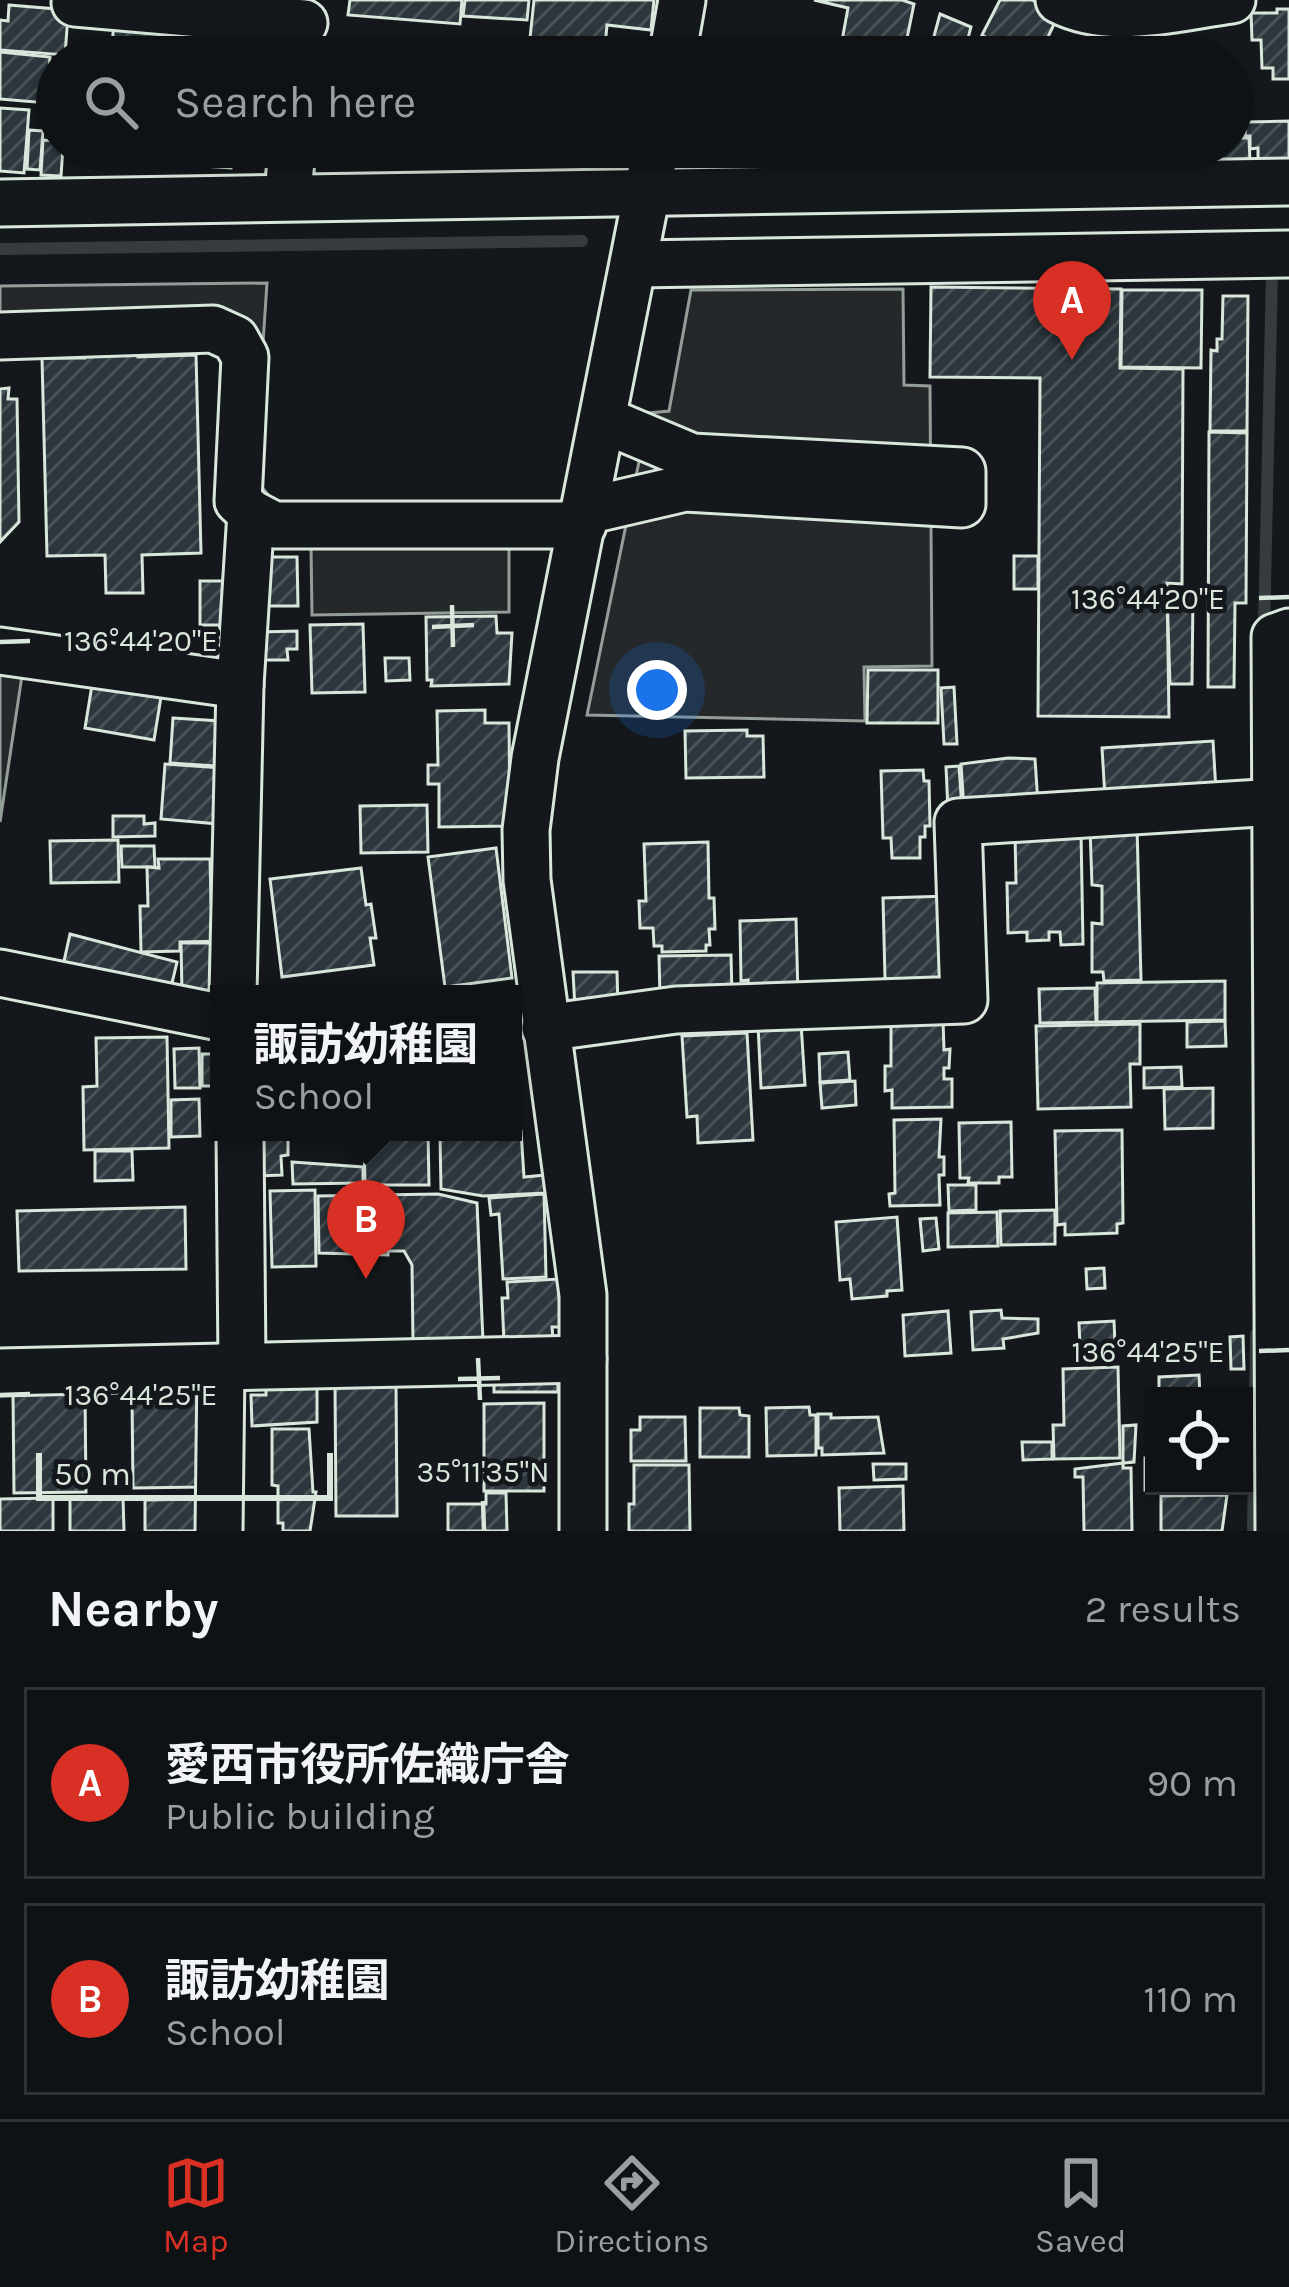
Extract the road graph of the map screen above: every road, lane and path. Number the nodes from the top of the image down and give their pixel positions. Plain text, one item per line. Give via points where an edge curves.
1 (682, 0) edge
2 (1059, 0) edge
3 (1232, 0) edge
4 (75, 3) edge
5 (303, 27) edge
6 (676, 36) edge
7 (290, 168) edge
8 (652, 169) edge
9 (1289, 182) edge
10 (288, 196) junction
11 (0, 203) edge
12 (1289, 254) edge
13 (634, 264) junction
14 (0, 336) edge
15 (604, 420) junction
16 (251, 513) junction
17 (584, 518) junction
18 (1289, 632) edge
19 (0, 651) edge
20 (240, 685) junction
21 (1276, 802) junction
22 (0, 973) edge
23 (232, 985) edge
24 (210, 1014) edge
25 (534, 1025) edge
26 (240, 1141) edge
27 (1283, 1210) edge
28 (583, 1359) junction
29 (232, 1367) junction
30 (0, 1372) edge
31 (219, 1531) edge
32 (583, 1531) edge
33 (1279, 1531) edge

1 - 6 street
2 - 3 street via 1128,15
4 - 5 street
7 - 10 street
8 - 9 street
8 - 10 street
8 - 13 street
10 - 11 street
12 - 13 street
13 - 15 street
14 - 16 street via 213,329 235,339 245,357 238,501
15 - 17 street
15 - 17 street via 692,457 962,471 962,504 685,488
16 - 17 street via 274,524
16 - 20 street
17 - 25 street via 526,830
18 - 21 street via 1275,637
19 - 20 street
20 - 23 street
21 - 25 street via 958,822 964,1000 676,1010
21 - 27 street
22 - 24 street
25 - 28 street via 583,1295
26 - 29 street
27 - 33 street
28 - 29 street
28 - 32 street
29 - 30 street
29 - 31 street

